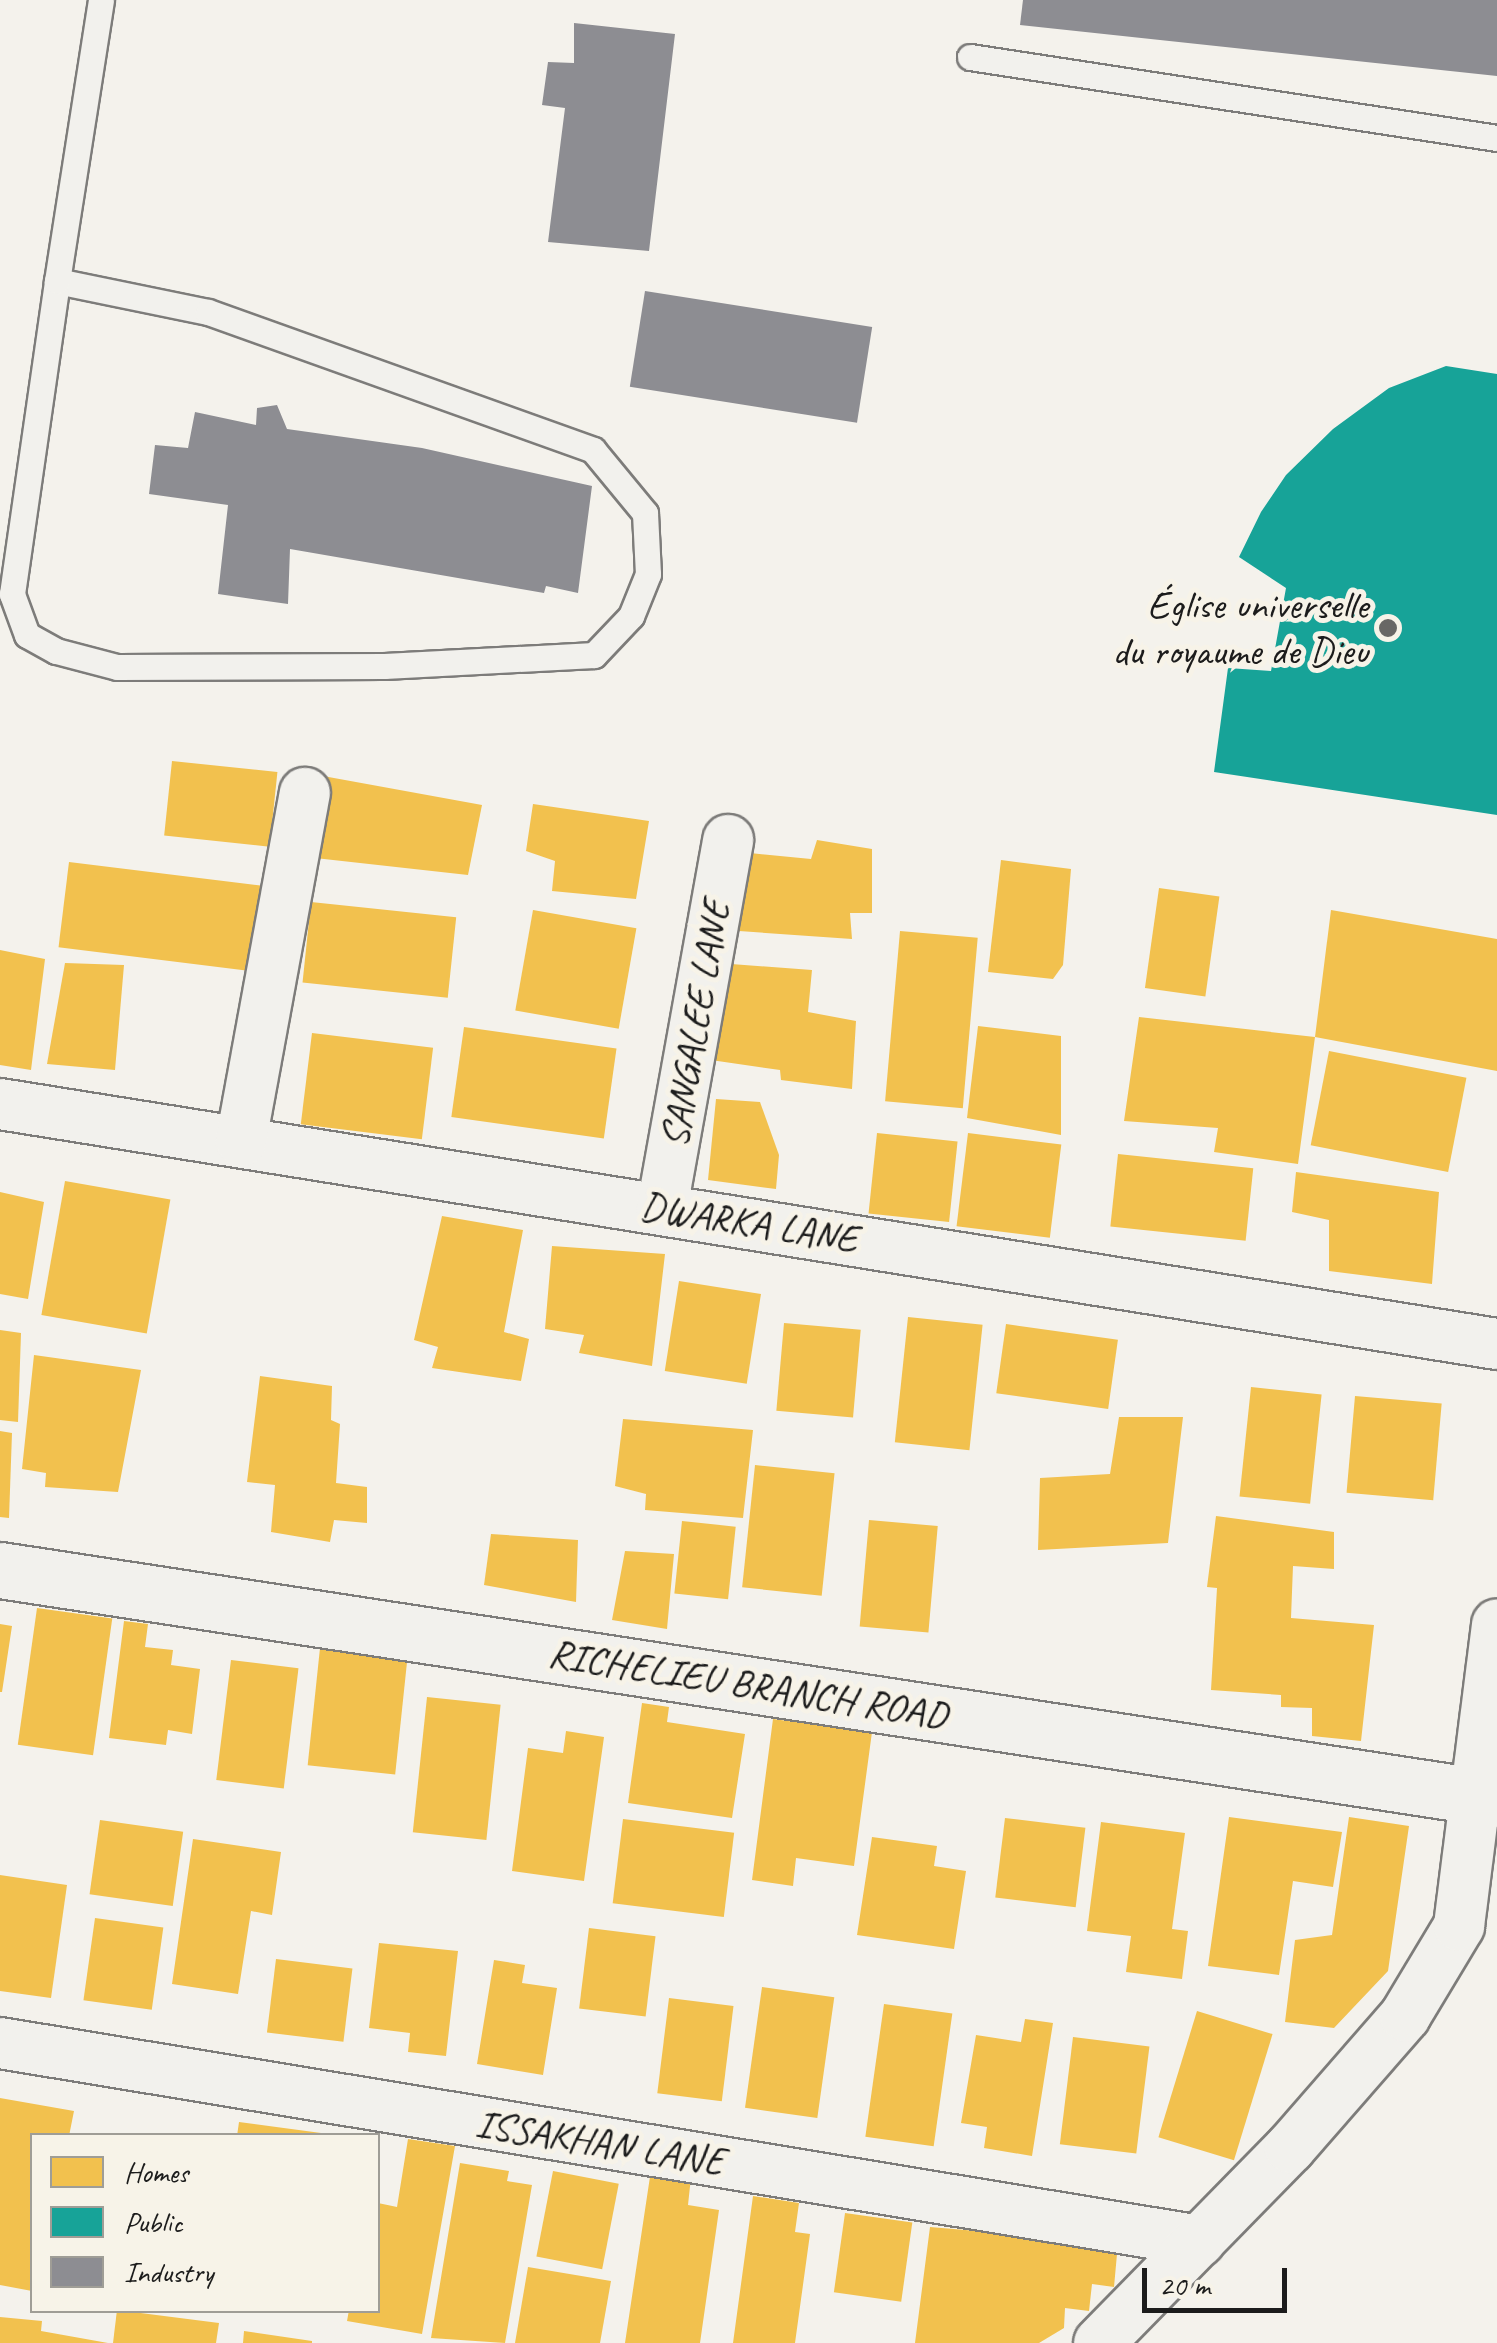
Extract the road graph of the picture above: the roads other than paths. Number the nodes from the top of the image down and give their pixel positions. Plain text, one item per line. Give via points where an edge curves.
1 (101, 0) edge
2 (970, 56) dead end
3 (1497, 138) edge
4 (57, 281) junction
5 (305, 793) dead end
6 (728, 840) dead end
7 (0, 1104) edge
8 (241, 1141) junction
9 (662, 1208) junction
10 (1497, 1344) edge
11 (0, 1570) edge
12 (1497, 1624) edge
13 (1485, 1797) edge
14 (0, 2043) edge
15 (1200, 2241) junction
16 (1098, 2343) edge

1 - 4 lane
2 - 3 lane
4 - 4 lane via 12,594 27,634 56,651 117,668 384,666 594,655 631,616 648,574 645,513 593,450 208,312
5 - 8 street
6 - 9 street, SANGALEE LANE
7 - 8 street, DWARKA LANE
8 - 9 street, DWARKA LANE
9 - 10 street, DWARKA LANE
11 - 13 main road, RICHELIEU BRANCH ROAD
12 - 13 street
13 - 15 street via 1459,1926 1406,2016
14 - 15 street, ISSAKHAN LANE
15 - 16 street

